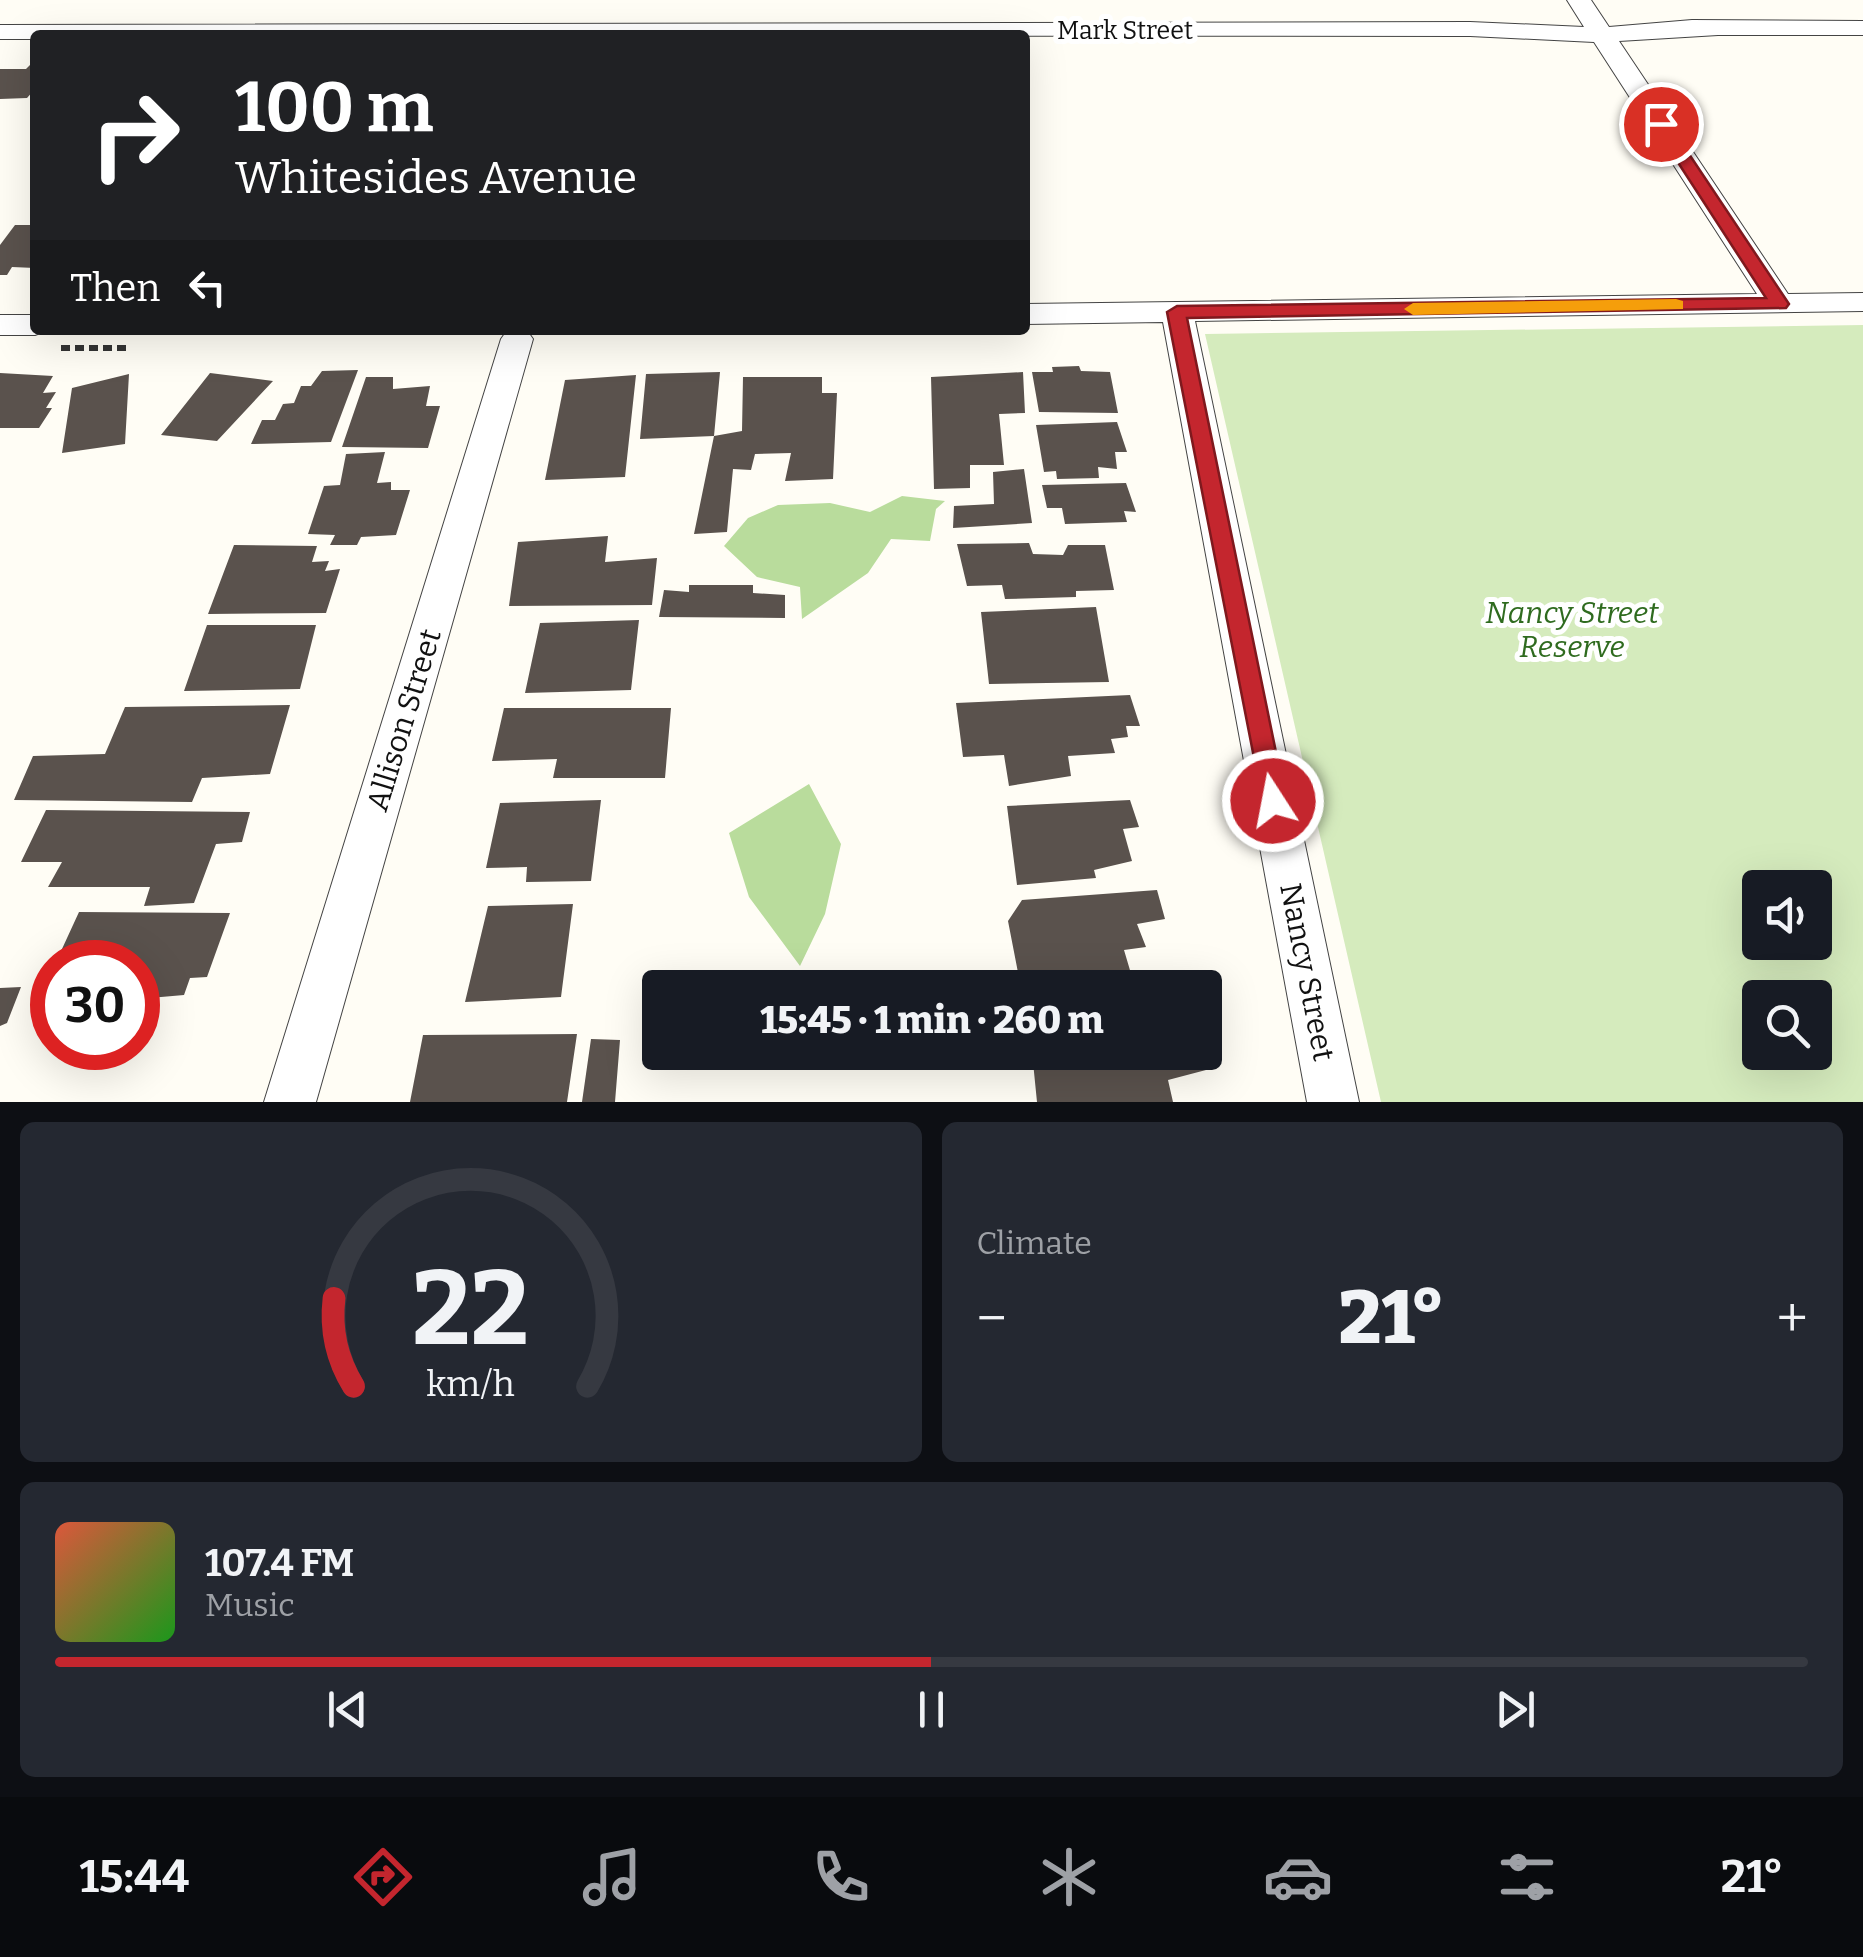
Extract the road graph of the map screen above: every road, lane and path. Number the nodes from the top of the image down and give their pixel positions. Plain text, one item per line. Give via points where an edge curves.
1 (621, 0) edge
2 (1592, 19) edge
3 (1863, 28) edge
4 (612, 30) edge
5 (1030, 31) edge
6 (0, 32) edge
7 (30, 32) edge
8 (1863, 302) edge
9 (1780, 304) junction
10 (1177, 312) junction
11 (1030, 314) edge
12 (0, 325) edge
13 (30, 325) edge
14 (518, 335) edge
15 (290, 1102) edge
16 (1333, 1102) edge

1 - 4 street
2 - 3 street, Mark Street
2 - 5 street, Mark Street via 1470,29
2 - 9 street
6 - 7 street, Mark Street
8 - 9 street
9 - 10 street
10 - 11 street
10 - 16 street, Nancy Street
12 - 13 street
14 - 15 street, Allison Street

